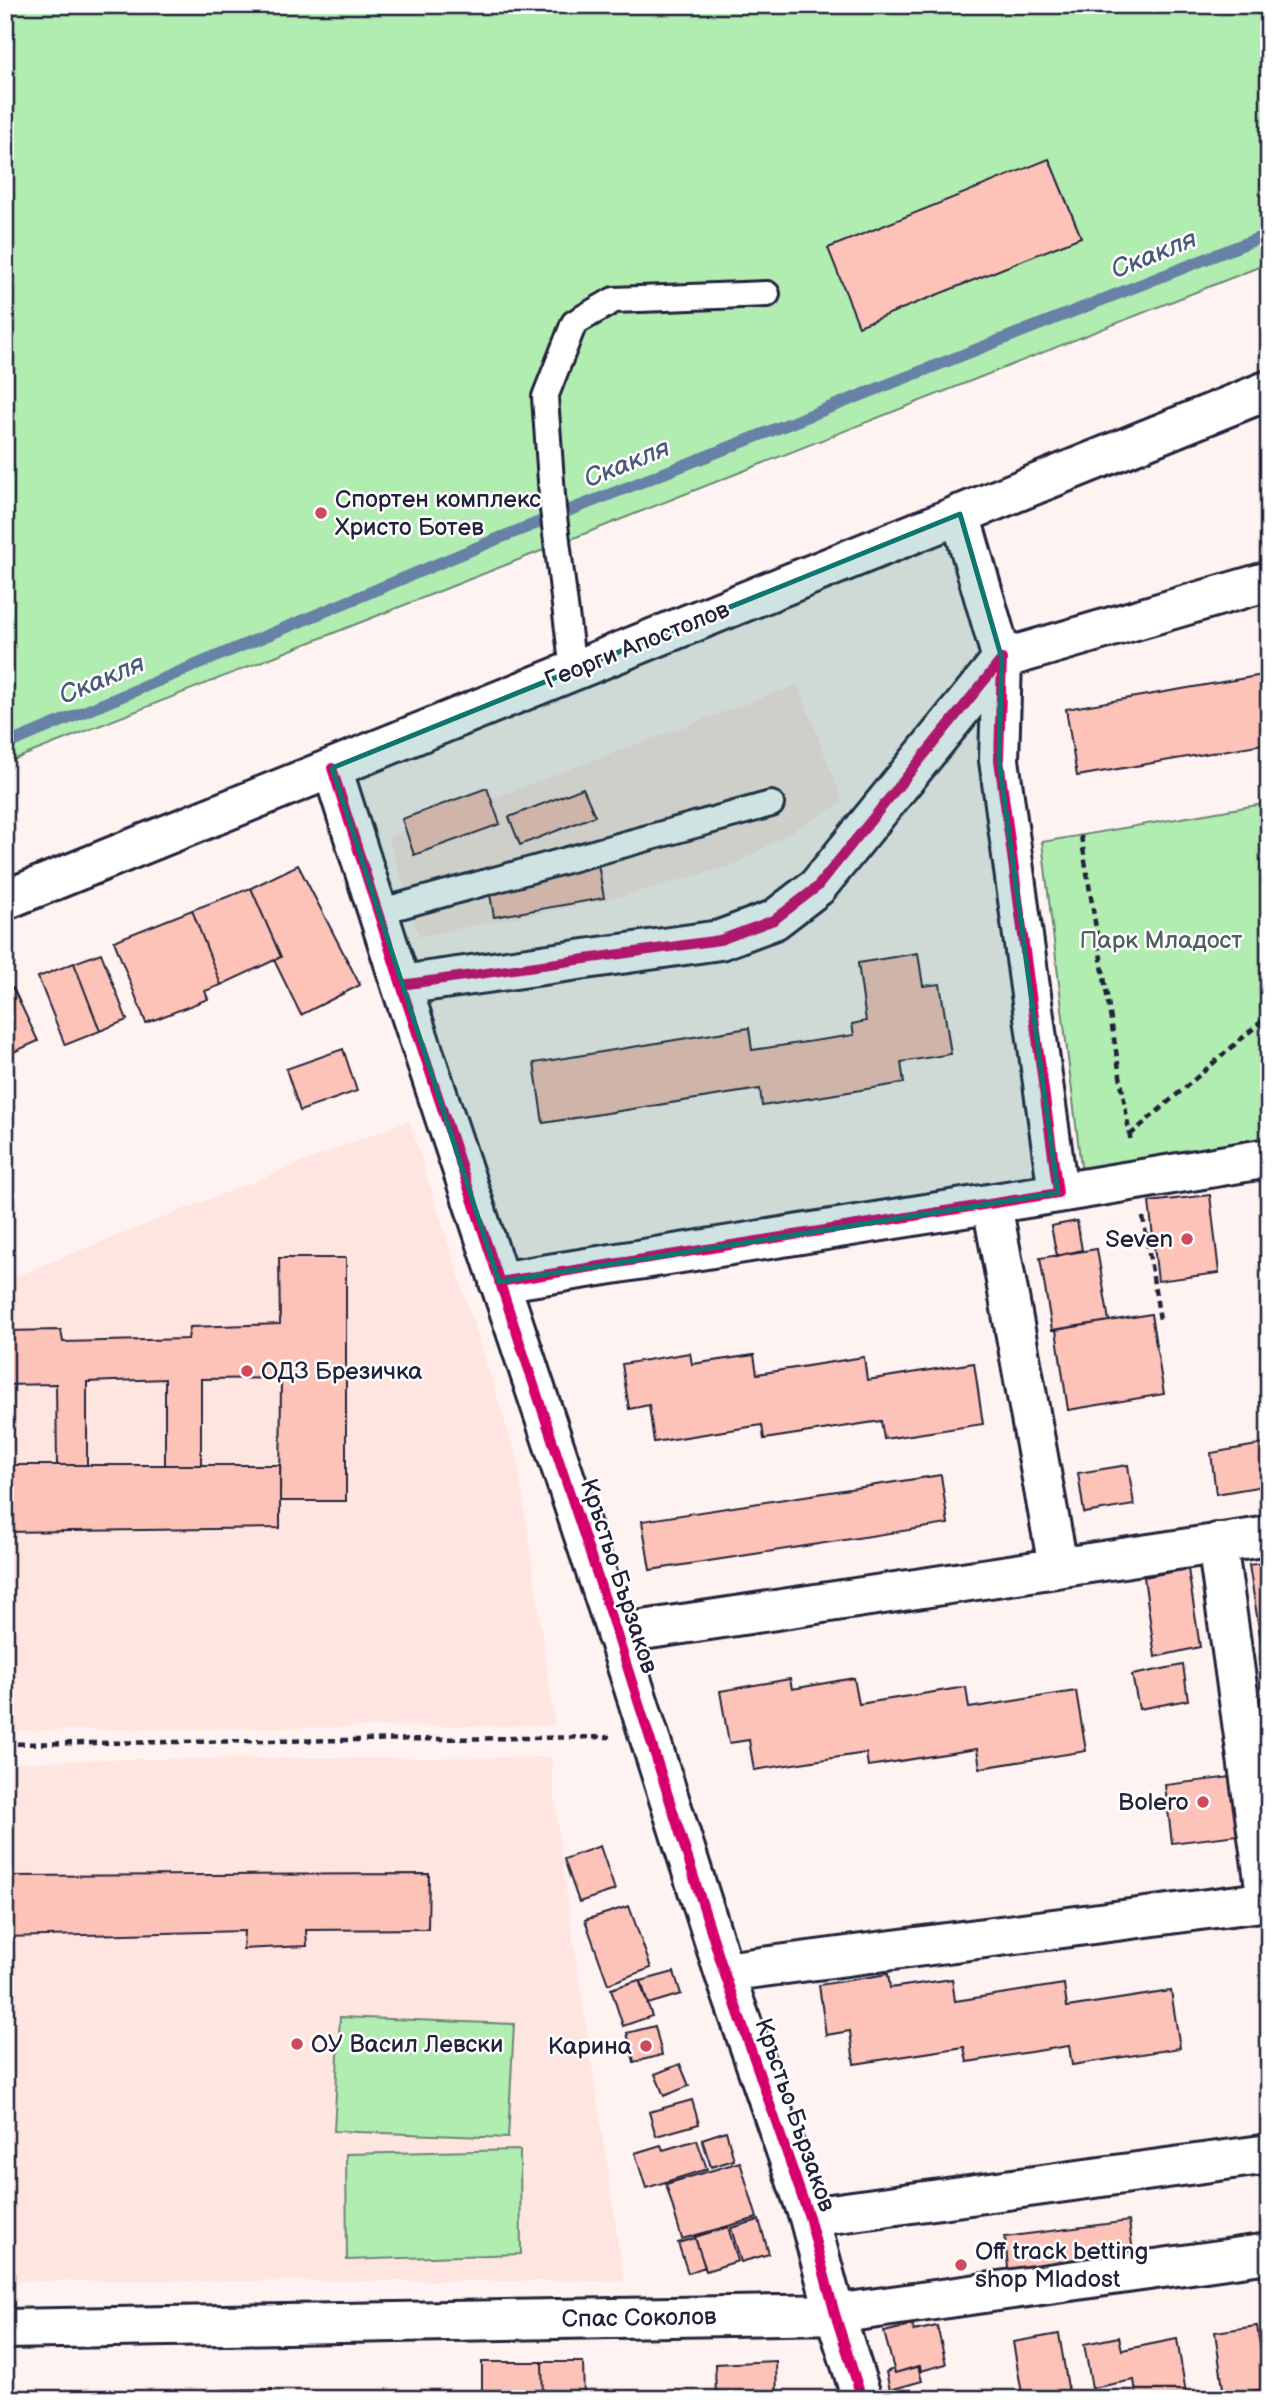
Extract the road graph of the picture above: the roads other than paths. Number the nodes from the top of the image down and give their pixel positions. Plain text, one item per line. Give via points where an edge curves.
1 (767, 294) dead end
2 (1269, 390) edge
3 (960, 514) junction
4 (1269, 580) edge
5 (1002, 659) junction
6 (573, 670) junction
7 (332, 768) junction
8 (771, 804) dead end
9 (5, 900) edge
10 (378, 912) junction
11 (401, 985) junction
12 (1269, 1158) edge
13 (1058, 1194) junction
14 (992, 1204) junction
15 (499, 1282) junction
16 (1269, 1536) edge
17 (1217, 1543) junction
18 (1058, 1566) junction
19 (616, 1634) junction
20 (1268, 1901) edge
21 (724, 1972) junction
22 (1269, 2154) edge
23 (809, 2217) junction
24 (1269, 2253) edge
25 (835, 2314) junction
26 (5, 2329) edge
27 (862, 2399) edge

1 - 6 lane via 614,300 574,323 545,397
2 - 3 street, Георги Апостолов
3 - 5 street
3 - 6 street, Георги Апостолов
4 - 5 street
5 - 11 street via 817,887 774,920 720,940
5 - 13 street via 999,760
6 - 7 street, Георги Апостолов
7 - 9 street, Георги Апостолов
7 - 10 street, Кръстьо Бързаков
8 - 10 lane
10 - 11 street, Кръстьо Бързаков
11 - 15 street, Кръстьо Бързаков
12 - 13 street
13 - 14 street
14 - 15 street
14 - 18 street
15 - 19 street, Кръстьо Бързаков
16 - 17 street
17 - 18 street
17 - 20 street
18 - 19 street
19 - 21 street, Кръстьо Бързаков
20 - 21 street
21 - 23 street, Кръстьо Бързаков
22 - 23 street
23 - 25 street, Кръстьо Бързаков
24 - 25 street, Спас Соколов
25 - 26 street, Спас Соколов
25 - 27 street, Кръстьо Бързаков

